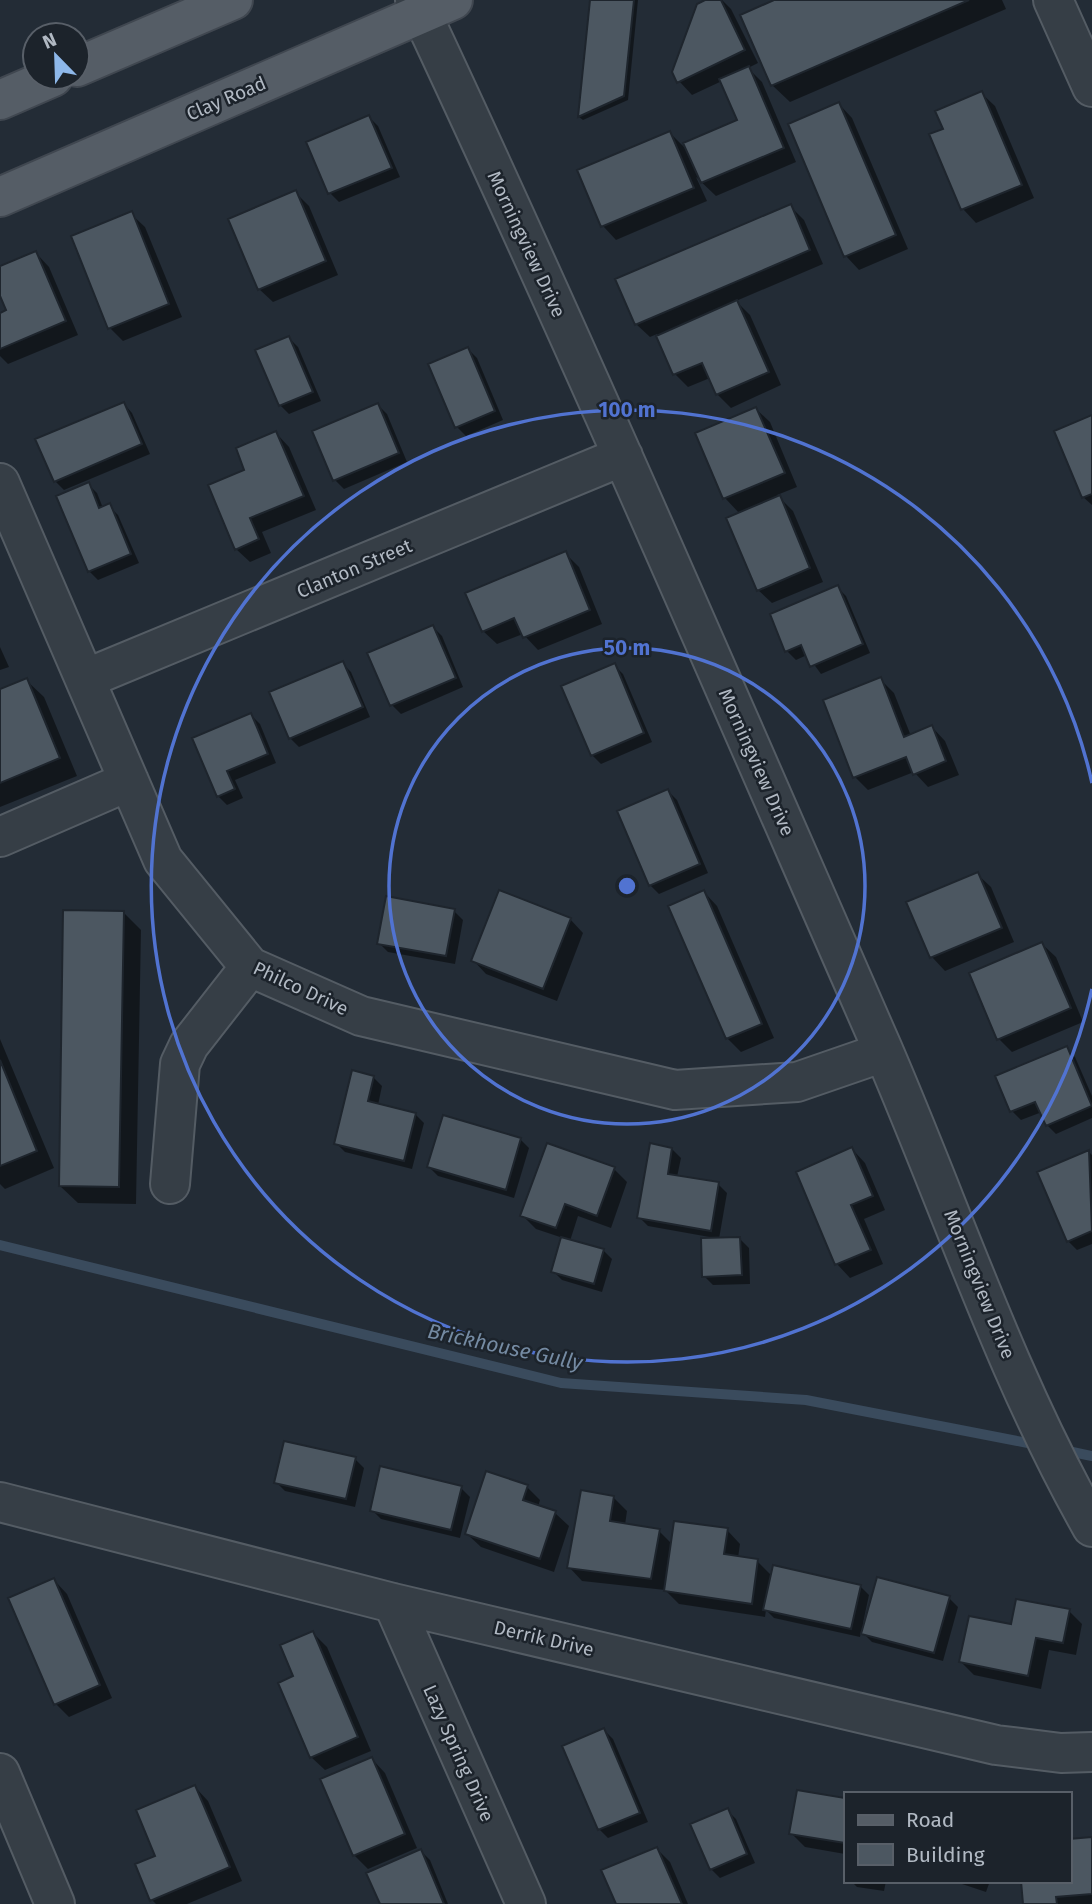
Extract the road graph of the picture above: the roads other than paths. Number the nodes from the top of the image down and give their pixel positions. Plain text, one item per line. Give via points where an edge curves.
1 (233, 0) edge
2 (1053, 0) edge
3 (430, 5) edge
4 (91, 61) edge
5 (1092, 87) edge
6 (21, 91) edge
7 (0, 100) edge
8 (0, 197) edge
9 (623, 456) junction
10 (2, 491) edge
11 (85, 680) junction
12 (129, 781) junction
13 (0, 837) edge
14 (250, 967) junction
15 (884, 1052) junction
16 (170, 1184) dead end
17 (0, 1502) edge
18 (1092, 1527) edge
19 (393, 1603) junction
20 (1092, 1752) edge
21 (0, 1773) edge
22 (55, 1904) edge
23 (526, 1904) edge

1 - 4 main road
2 - 5 street
3 - 8 main road, Clay Road
3 - 9 street, Morningview Drive
6 - 7 main road
9 - 11 street, Clanton Street
9 - 15 street, Morningview Drive
10 - 11 street, Philco Drive
11 - 12 street, Philco Drive
12 - 13 street
12 - 14 street, Philco Drive via 163,860
14 - 15 street, Philco Drive via 361,1016 675,1090 797,1082
14 - 16 street via 188,1045 180,1064
15 - 18 street, Morningview Drive via 1021,1383 1061,1473
17 - 19 street, Derrik Drive
19 - 20 street, Derrik Drive via 996,1745
19 - 23 street, Lazy Spring Drive
21 - 22 street

